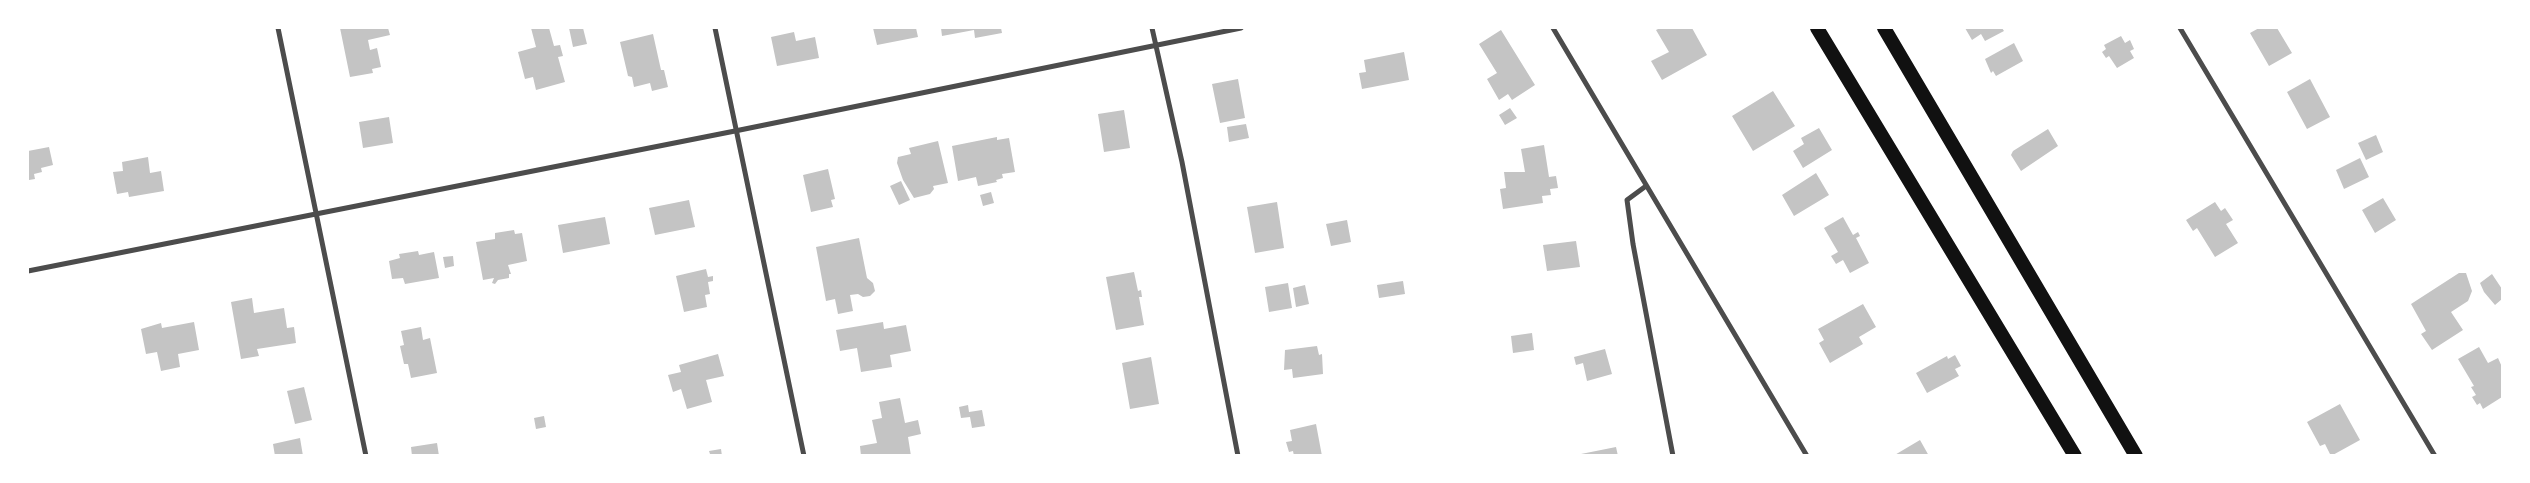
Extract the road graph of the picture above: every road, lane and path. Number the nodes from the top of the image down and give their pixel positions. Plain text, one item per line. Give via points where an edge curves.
1 (278, 28) edge
2 (715, 28) edge
3 (1152, 28) edge
4 (1241, 28) edge
5 (1553, 28) edge
6 (1817, 28) edge
7 (1884, 28) edge
8 (2180, 28) edge
9 (1155, 44) junction
10 (735, 131) junction
11 (1646, 186) junction
12 (317, 214) junction
13 (28, 270) edge
14 (366, 456) edge
15 (804, 456) edge
16 (1238, 456) edge
17 (1673, 456) edge
18 (1807, 456) edge
19 (2075, 456) edge
20 (2136, 456) edge
21 (2435, 456) edge

1 - 12 street
2 - 10 street
3 - 9 street
4 - 9 street
5 - 11 street
6 - 19 highway
7 - 20 highway
8 - 21 street
9 - 10 street
9 - 16 street via 1182,162
10 - 12 street
10 - 15 street
11 - 17 street via 1627,200
11 - 18 street
12 - 13 street
12 - 14 street

